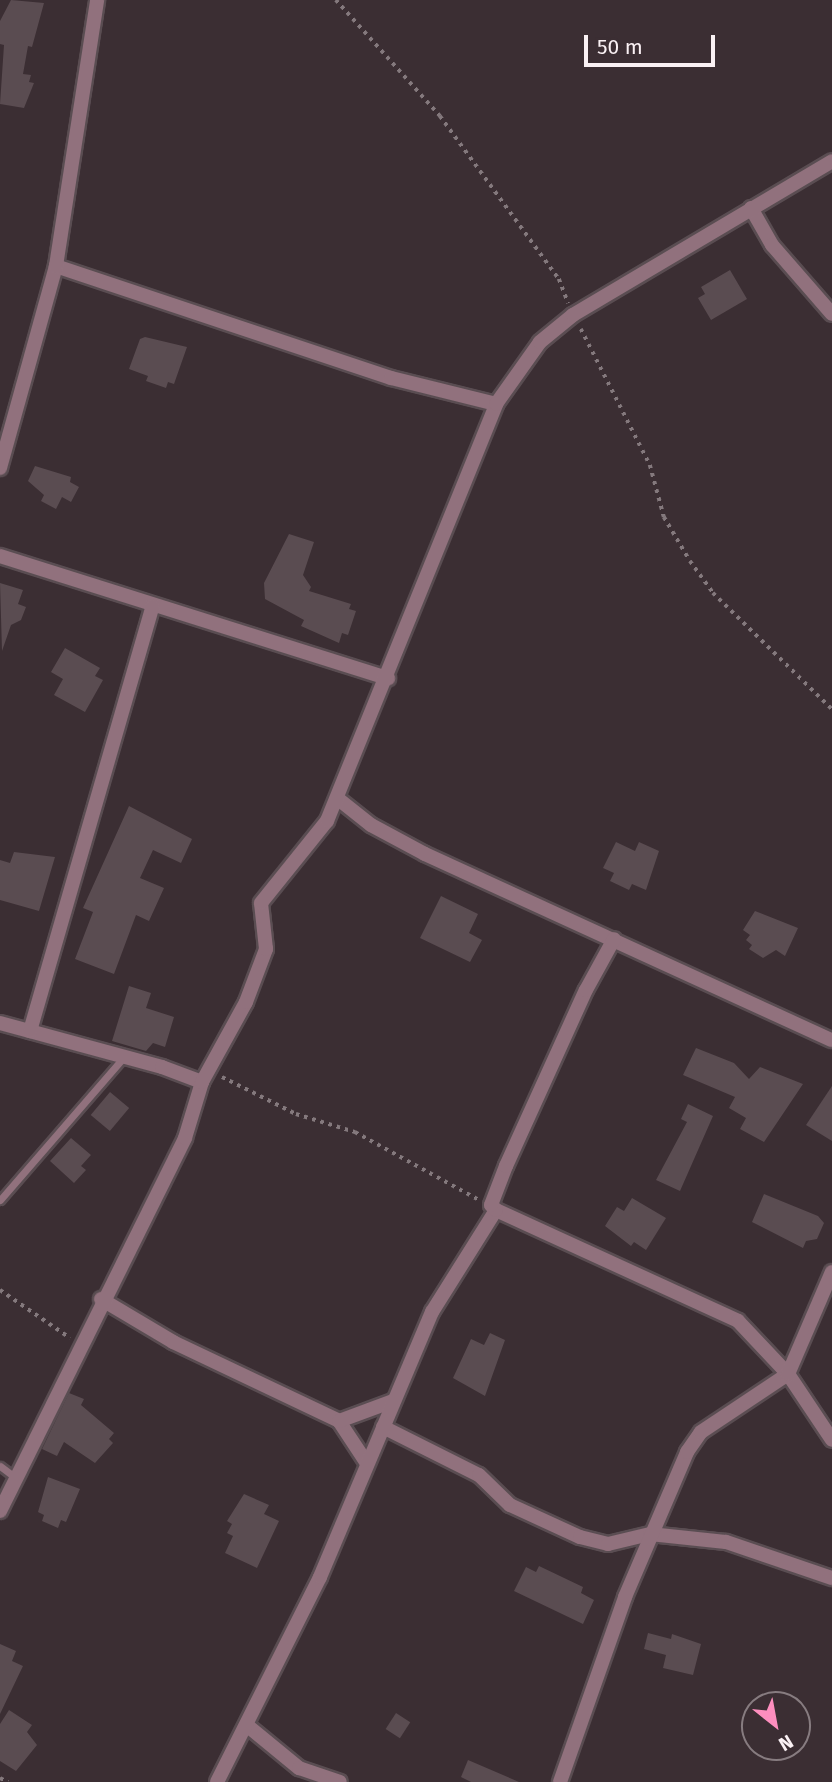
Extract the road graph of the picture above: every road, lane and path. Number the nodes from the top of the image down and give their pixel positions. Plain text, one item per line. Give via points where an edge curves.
1 (97, 0) edge
2 (336, 0) edge
3 (832, 161) edge
4 (751, 208) junction
5 (56, 266) junction
6 (832, 314) edge
7 (573, 315) junction
8 (496, 404) junction
9 (0, 468) edge
10 (0, 556) edge
11 (153, 606) junction
12 (388, 678) junction
13 (832, 709) edge
14 (337, 798) junction
15 (614, 939) junction
16 (0, 1023) edge
17 (30, 1031) junction
18 (832, 1040) edge
19 (123, 1058) junction
20 (206, 1076) junction
21 (0, 1200) edge
22 (493, 1208) junction
23 (832, 1272) edge
24 (0, 1290) edge
25 (101, 1299) junction
26 (80, 1345) junction
27 (788, 1374) junction
28 (393, 1401) junction
29 (339, 1421) junction
30 (383, 1427) junction
31 (832, 1440) edge
32 (366, 1462) junction
33 (0, 1465) edge
34 (16, 1478) junction
35 (0, 1511) edge
36 (650, 1534) junction
37 (832, 1577) edge
38 (248, 1727) junction
39 (0, 1778) edge
40 (9, 1782) edge
41 (217, 1782) edge
42 (340, 1782) edge
43 (560, 1782) edge

1 - 5 street
2 - 7 path via 440,116 559,279
3 - 4 street
4 - 6 street via 772,245
4 - 7 street
5 - 8 street via 391,378
5 - 9 street
7 - 8 street via 540,342
7 - 13 path via 639,443 664,517 685,552 713,593
8 - 12 street
10 - 11 street
11 - 12 street
11 - 17 street
12 - 14 street
14 - 15 street via 371,825 425,854
14 - 20 street via 327,821 261,903 266,949
15 - 18 street
15 - 22 street via 586,990
16 - 17 street
17 - 19 street
19 - 20 street
19 - 21 lane
20 - 22 path via 296,1114 355,1132
20 - 25 street via 185,1138
22 - 27 street via 724,1311
22 - 28 street via 432,1312
23 - 27 street
24 - 26 path
25 - 26 street
25 - 29 street via 173,1342
26 - 34 street
27 - 31 street
27 - 36 street via 701,1432 687,1452
28 - 29 street
28 - 30 street
29 - 32 street
30 - 32 street
30 - 36 street via 451,1465 479,1475 510,1504 580,1537 608,1544
32 - 38 street via 320,1577
33 - 34 lane
34 - 35 street
36 - 37 street via 726,1542
36 - 43 street
38 - 41 street
38 - 42 street via 299,1768
39 - 40 path

